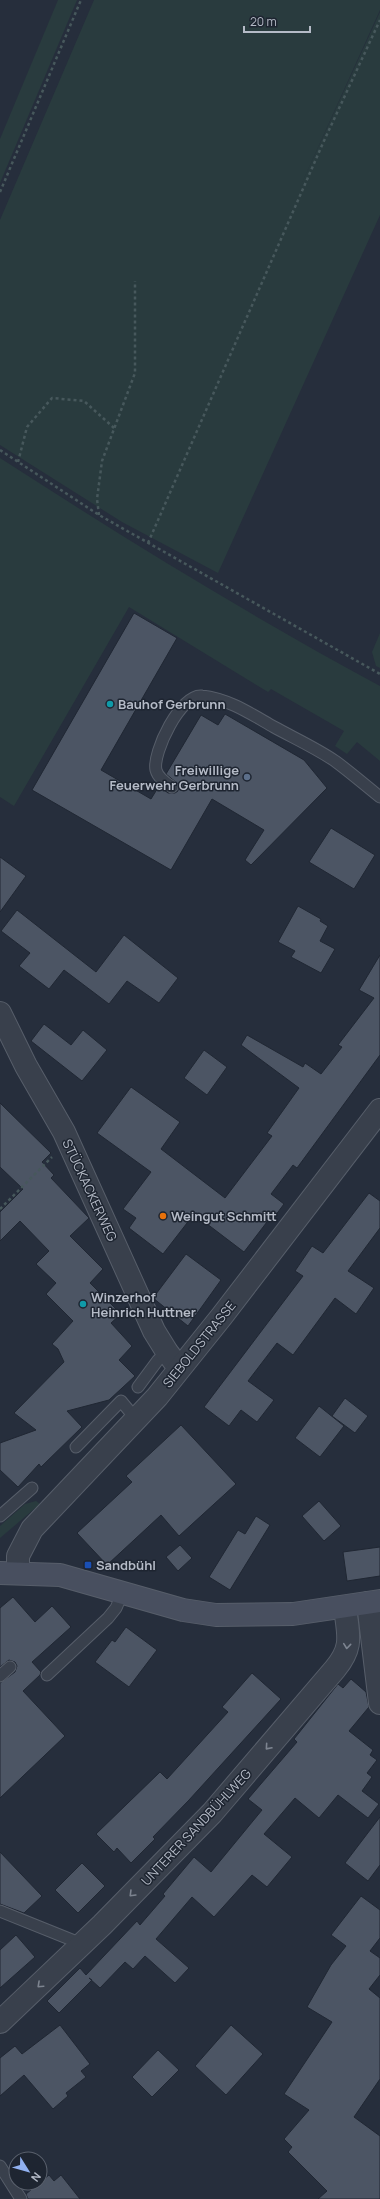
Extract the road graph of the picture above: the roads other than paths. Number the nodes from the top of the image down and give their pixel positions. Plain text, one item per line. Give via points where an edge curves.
1 (172, 787) dead end
2 (380, 797) edge
3 (0, 1013) edge
4 (380, 1110) edge
5 (173, 1360) junction
6 (138, 1387) dead end
7 (136, 1418) junction
8 (76, 1447) dead end
9 (32, 1488) dead end
10 (0, 1516) edge
11 (9, 1573) edge
12 (123, 1592) junction
13 (374, 1602) edge
14 (345, 1607) junction
15 (10, 1667) dead end
16 (47, 1675) dead end
17 (0, 1676) edge
18 (380, 1703) edge
19 (0, 1911) edge
20 (82, 1944) junction
21 (0, 2022) edge
22 (0, 2166) edge
23 (21, 2199) edge

1 - 2 lane via 156,772 155,762 177,713 187,701 200,696 220,699 239,706 334,761
3 - 5 street, STÜCKACKERWEG via 68,1141 154,1331
4 - 5 street, SIEBOLDSTRASSE via 222,1316
5 - 6 lane via 158,1360
5 - 7 street, SIEBOLDSTRASSE via 157,1397
7 - 8 lane via 121,1401
7 - 11 street, SIEBOLDSTRASSE via 32,1529
9 - 10 lane
11 - 12 street via 60,1575
12 - 14 street via 183,1610 223,1616 293,1614
12 - 16 lane via 108,1618
13 - 14 street
13 - 18 street
14 -> 20 street, UNTERER SANDBÜHLWEG via 348,1643 346,1656 212,1813
15 - 17 lane
19 - 20 lane
20 -> 21 street, UNTERER SANDBÜHLWEG
22 - 23 lane

